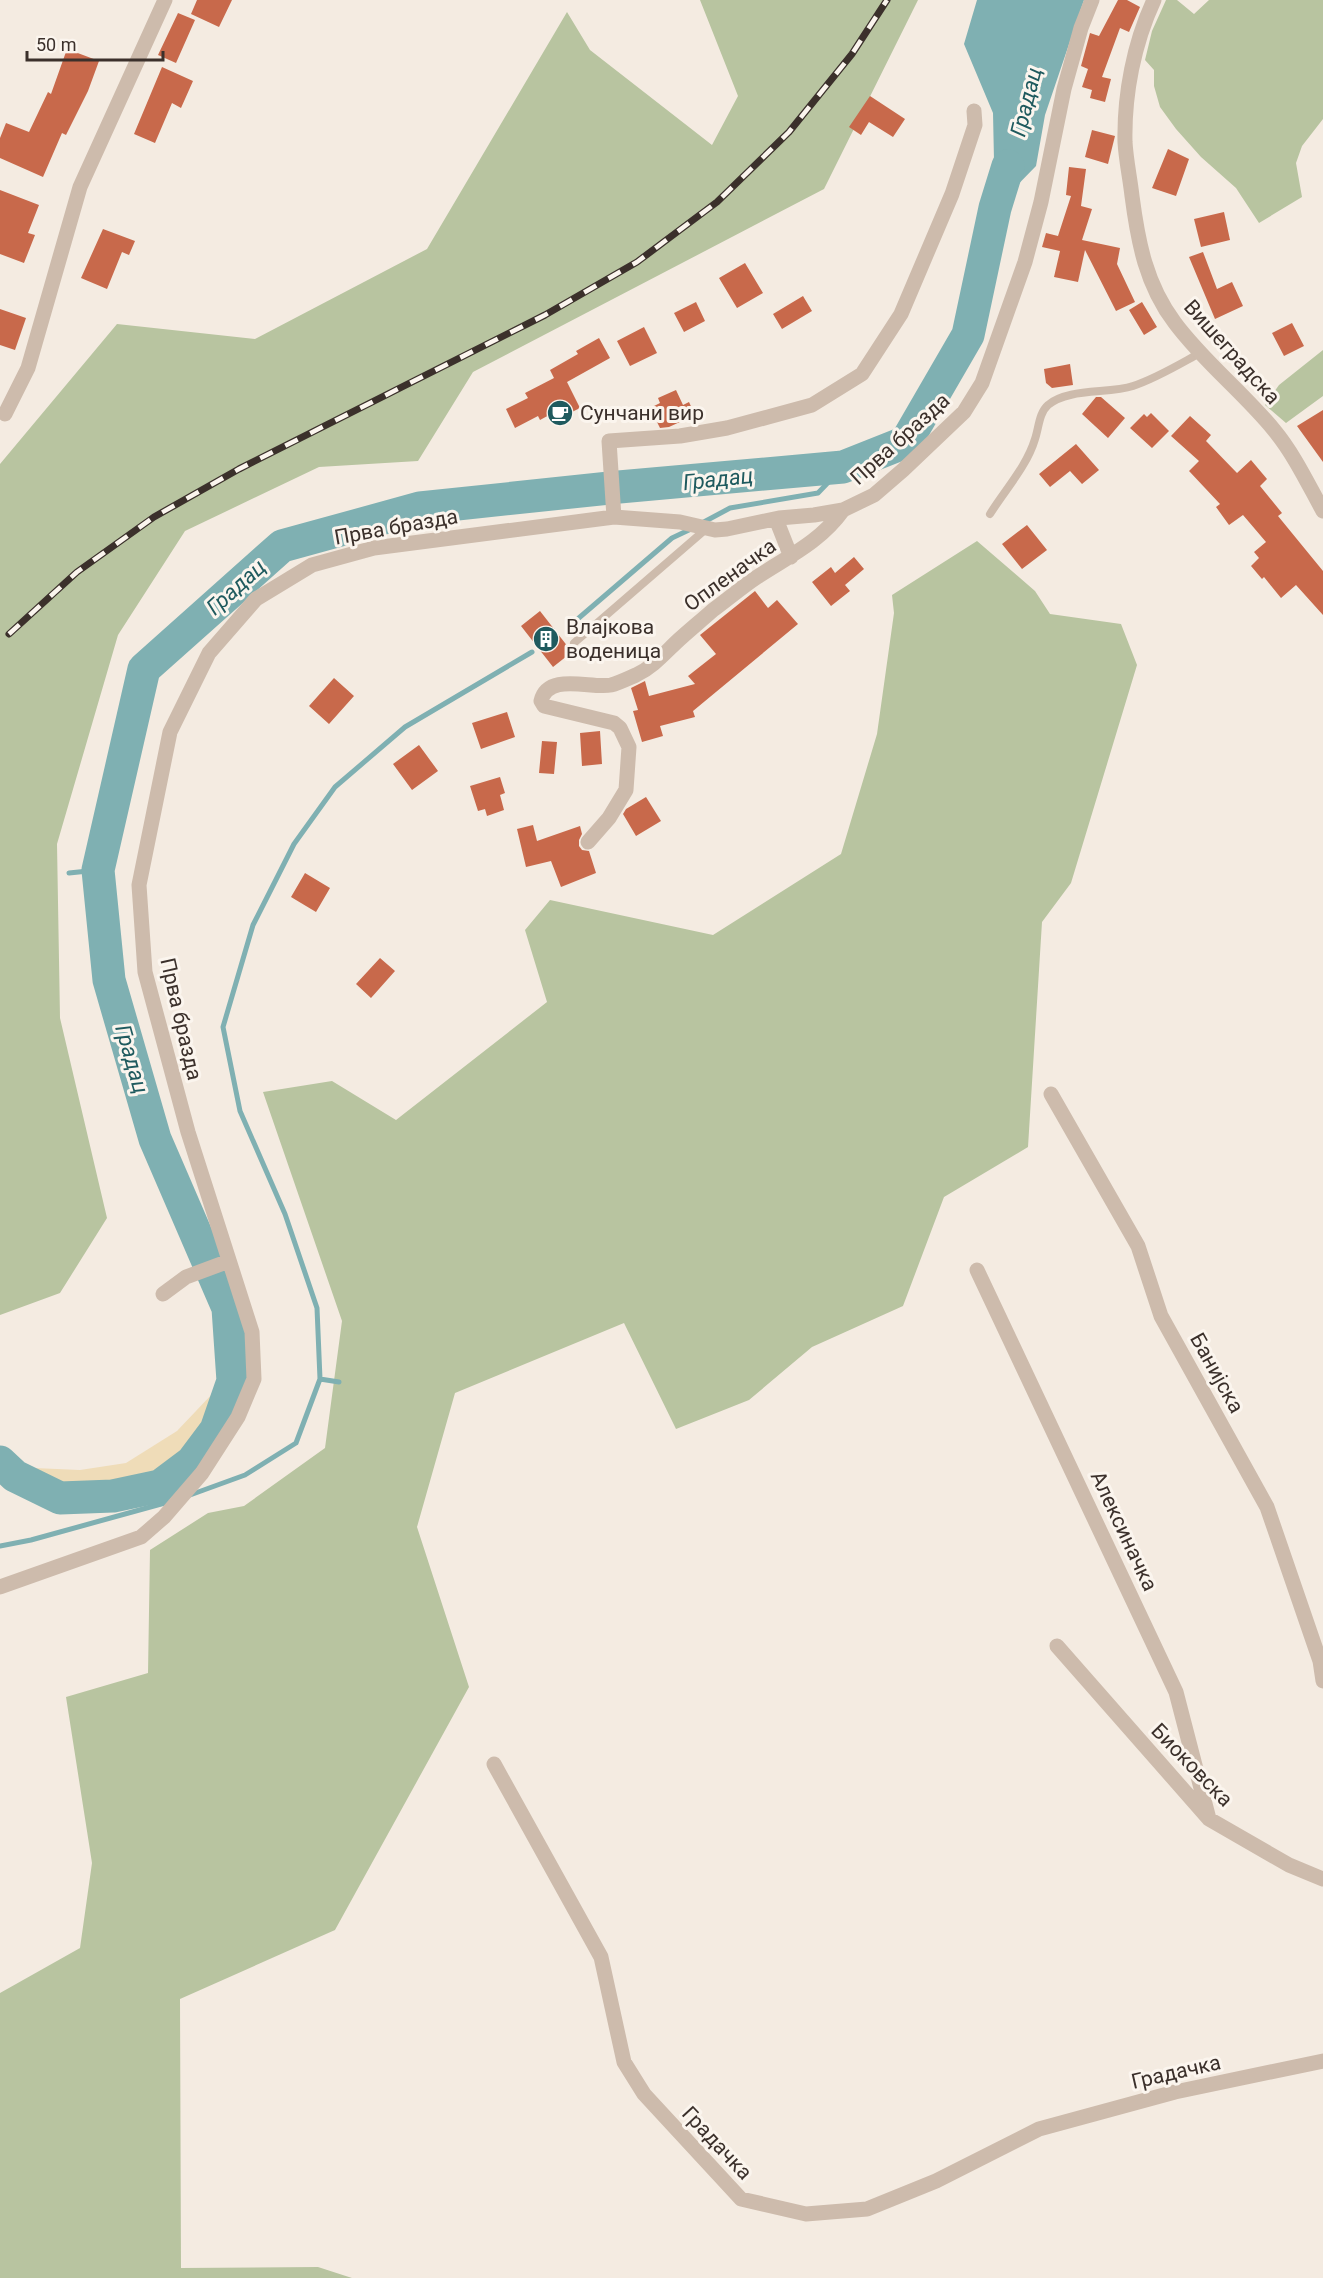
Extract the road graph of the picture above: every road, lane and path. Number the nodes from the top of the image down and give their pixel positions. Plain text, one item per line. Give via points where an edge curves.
1 (165, 0) edge
2 (1092, 0) edge
3 (1154, 0) edge
4 (974, 111) dead end
5 (1200, 353) junction
6 (5, 414) dead end
7 (614, 510) junction
8 (843, 510) junction
9 (1323, 512) edge
10 (990, 514) dead end
11 (776, 519) junction
12 (706, 529) junction
13 (791, 557) junction
14 (574, 642) dead end
15 (588, 842) dead end
16 (1052, 1094) dead end
17 (229, 1261) junction
18 (977, 1270) dead end
19 (163, 1294) dead end
20 (0, 1587) edge
21 (1057, 1646) dead end
22 (1323, 1681) edge
23 (494, 1764) dead end
24 (1209, 1819) junction
25 (1323, 1879) edge
26 (1323, 2061) edge

1 - 6 street via 80,187 28,368
2 - 8 street, Прва бразда via 1064,88 1028,252 982,383 964,412 903,470 874,495
3 - 5 street, Вишеградска via 1137,44 1125,142 1137,236 1152,287
4 - 7 street via 975,125 952,195 915,282 901,314 862,374 812,405 727,428 609,441
5 - 9 street, Вишеградска via 1283,441
5 - 10 lane via 1132,387 1063,396 1047,406 1030,454
7 - 12 street, Прва бразда
7 - 17 street, Прва бразда via 520,532 374,548 312,565 256,599 209,653 170,732 140,885 145,972 188,1132
8 - 11 street, Прва бразда
8 - 13 street, Опленачка via 809,546
11 - 12 street, Прва бразда
11 - 13 street
12 - 14 lane
13 - 15 street, Опленачка via 713,610 664,657 639,674 610,685 561,684 542,696 544,706 614,723 629,747 626,790
16 - 22 street, Банијска via 1138,1246 1161,1316 1267,1507 1320,1661
17 - 19 street via 186,1277
17 - 20 street, Прва бразда via 252,1332 254,1380 238,1417 202,1473 141,1537
18 - 24 street, Алексиначка via 1176,1692
21 - 24 street, Биоковска
23 - 26 street, Градачка via 601,1957 624,2062 644,2094 741,2199 806,2214 867,2209 936,2181 1039,2129 1175,2092
24 - 25 street, Биоковска via 1289,1865

